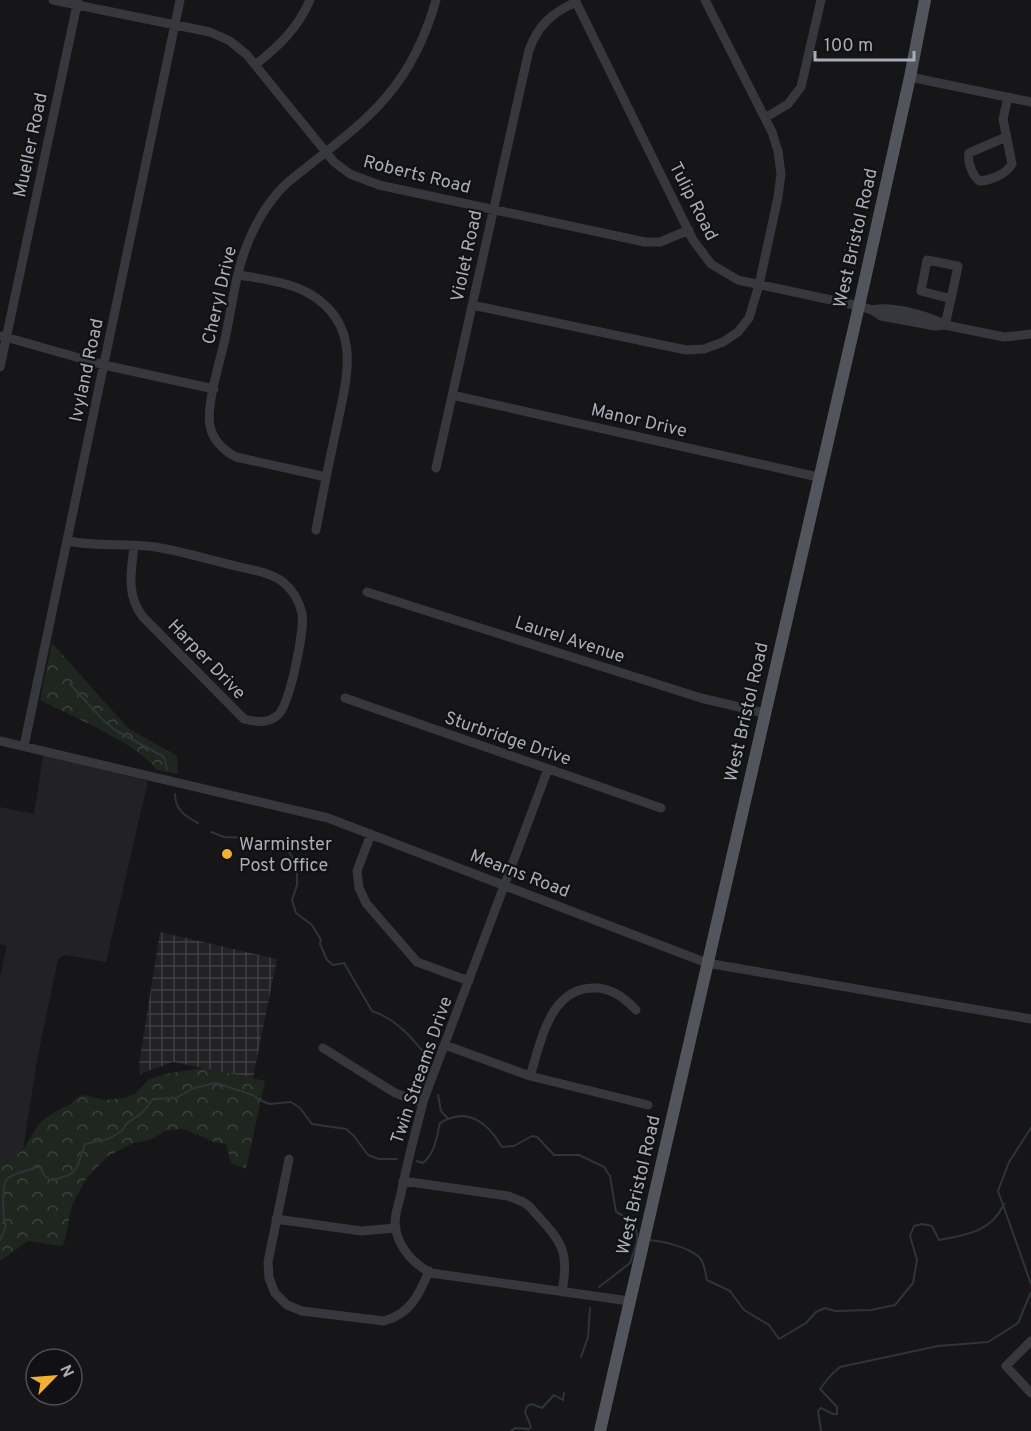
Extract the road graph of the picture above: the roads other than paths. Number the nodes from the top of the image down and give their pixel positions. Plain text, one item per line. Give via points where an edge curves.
1 (53, 0) edge
2 (180, 0) edge
3 (310, 0) edge
4 (436, 0) edge
5 (705, 0) edge
6 (821, 0) edge
7 (925, 0) edge
8 (575, 1) edge
9 (77, 2) edge
10 (175, 25) junction
11 (255, 65) junction
12 (910, 77) junction
13 (1008, 97) junction
14 (1031, 102) edge
15 (765, 118) junction
16 (1006, 136) junction
17 (325, 153) junction
18 (493, 210) junction
19 (689, 230) junction
20 (239, 275) junction
21 (759, 285) junction
22 (951, 299) junction
23 (472, 305) junction
24 (859, 306) junction
25 (945, 325) junction
26 (1031, 334) edge
27 (3, 336) edge
28 (104, 365) junction
29 (0, 367) edge
30 (214, 389) junction
31 (452, 395) junction
32 (436, 468) dead end
33 (326, 477) junction
34 (818, 477) junction
35 (316, 530) dead end
36 (68, 541) junction
37 (134, 546) junction
38 (367, 592) dead end
39 (345, 698) dead end
40 (764, 713) junction
41 (0, 741) edge
42 (24, 746) junction
43 (548, 769) junction
44 (661, 808) dead end
45 (371, 834) junction
46 (505, 884) junction
47 (707, 963) junction
48 (469, 981) junction
49 (636, 1010) dead end
50 (1031, 1011) edge
51 (1019, 1017) junction
52 (1031, 1019) edge
53 (445, 1046) junction
54 (323, 1048) dead end
55 (530, 1076) junction
56 (423, 1102) junction
57 (648, 1105) dead end
58 (289, 1159) dead end
59 (403, 1181) junction
60 (276, 1219) junction
61 (396, 1228) junction
62 (429, 1271) junction
63 (562, 1292) junction
64 (629, 1301) junction
65 (1031, 1341) edge
66 (1031, 1393) edge
67 (599, 1429) edge

1 - 9 street, Roberts Road
2 - 10 street, Ivyland Road
3 - 11 street via 288,37
4 - 17 street, Cheryl Drive via 421,44 403,77 374,113
5 - 15 street
6 - 15 street via 801,87 788,104
7 - 12 main road, West Bristol Road
8 - 18 street, Violet Road via 550,16 534,37
8 - 19 street, Tulip Road
9 - 10 street, Roberts Road
9 - 27 street, Mueller Road
10 - 11 street, Roberts Road via 218,35 239,48
10 - 28 street, Ivyland Road
11 - 17 street, Roberts Road
12 - 13 street
12 - 24 main road, West Bristol Road
13 - 14 street
13 - 16 street via 1003,119
15 - 21 street via 778,151 781,174
16 - 16 street via 1012,160 1009,169 990,179 976,179 969,153
17 - 18 street, Roberts Road via 341,168 367,181
17 - 20 street, Cheryl Drive via 270,202 247,244
18 - 19 street, Roberts Road via 645,243 660,242
18 - 23 street, Violet Road
19 - 21 street, Tulip Road via 705,258 717,269
20 - 30 street, Cheryl Drive
20 - 33 street via 310,294 332,313 342,332 348,352 348,374
21 - 23 street via 752,310 738,332 723,342 694,350
21 - 24 street, Tulip Road
22 - 22 street via 921,291 927,260 958,266
22 - 25 street
23 - 31 street, Violet Road
24 - 25 street, Tulip Road via 937,320
24 - 34 main road, West Bristol Road
25 - 26 street, Tulip Road via 1004,337
27 - 28 street
27 - 29 street, Mueller Road
28 - 30 street
28 - 36 street, Ivyland Road
30 - 33 street, Cheryl Drive via 210,426 228,453
31 - 32 street, Violet Road
31 - 34 street, Manor Drive
33 - 35 street
34 - 40 main road, West Bristol Road
36 - 37 street, Harper Drive
36 - 42 street, Ivyland Road
37 - 37 street, Harper Drive via 154,547 273,576 292,591 303,622 290,692 279,714 256,722 244,718 143,617 131,594
38 - 40 street, Laurel Avenue via 701,698
39 - 43 street, Sturbridge Drive
40 - 47 main road, West Bristol Road
41 - 42 street, Mearns Road
42 - 45 street, Mearns Road via 308,812
43 - 44 street, Sturbridge Drive
43 - 46 street, Twin Streams Drive
45 - 46 street, Mearns Road
45 - 48 street via 357,871 366,903 417,962
46 - 47 street, Mearns Road
46 - 48 street, Twin Streams Drive
47 - 51 street, Mearns Road
47 - 64 main road, West Bristol Road
48 - 53 street, Twin Streams Drive
49 - 55 street via 611,991 590,988 572,992 551,1014
50 - 51 street
51 - 52 street, Mearns Road
53 - 55 street
53 - 56 street, Twin Streams Drive
54 - 56 street via 394,1093
55 - 57 street
56 - 59 street, Twin Streams Drive
58 - 60 street
59 - 61 street, Twin Streams Drive
59 - 63 street via 508,1196 529,1206 562,1245 566,1266
60 - 61 street via 360,1231
60 - 62 street via 268,1278 275,1293 294,1309 377,1321 393,1318 414,1302
61 - 62 street via 408,1255
62 - 63 street
63 - 64 street
64 - 67 main road, West Bristol Road
65 - 66 street via 1006,1366

